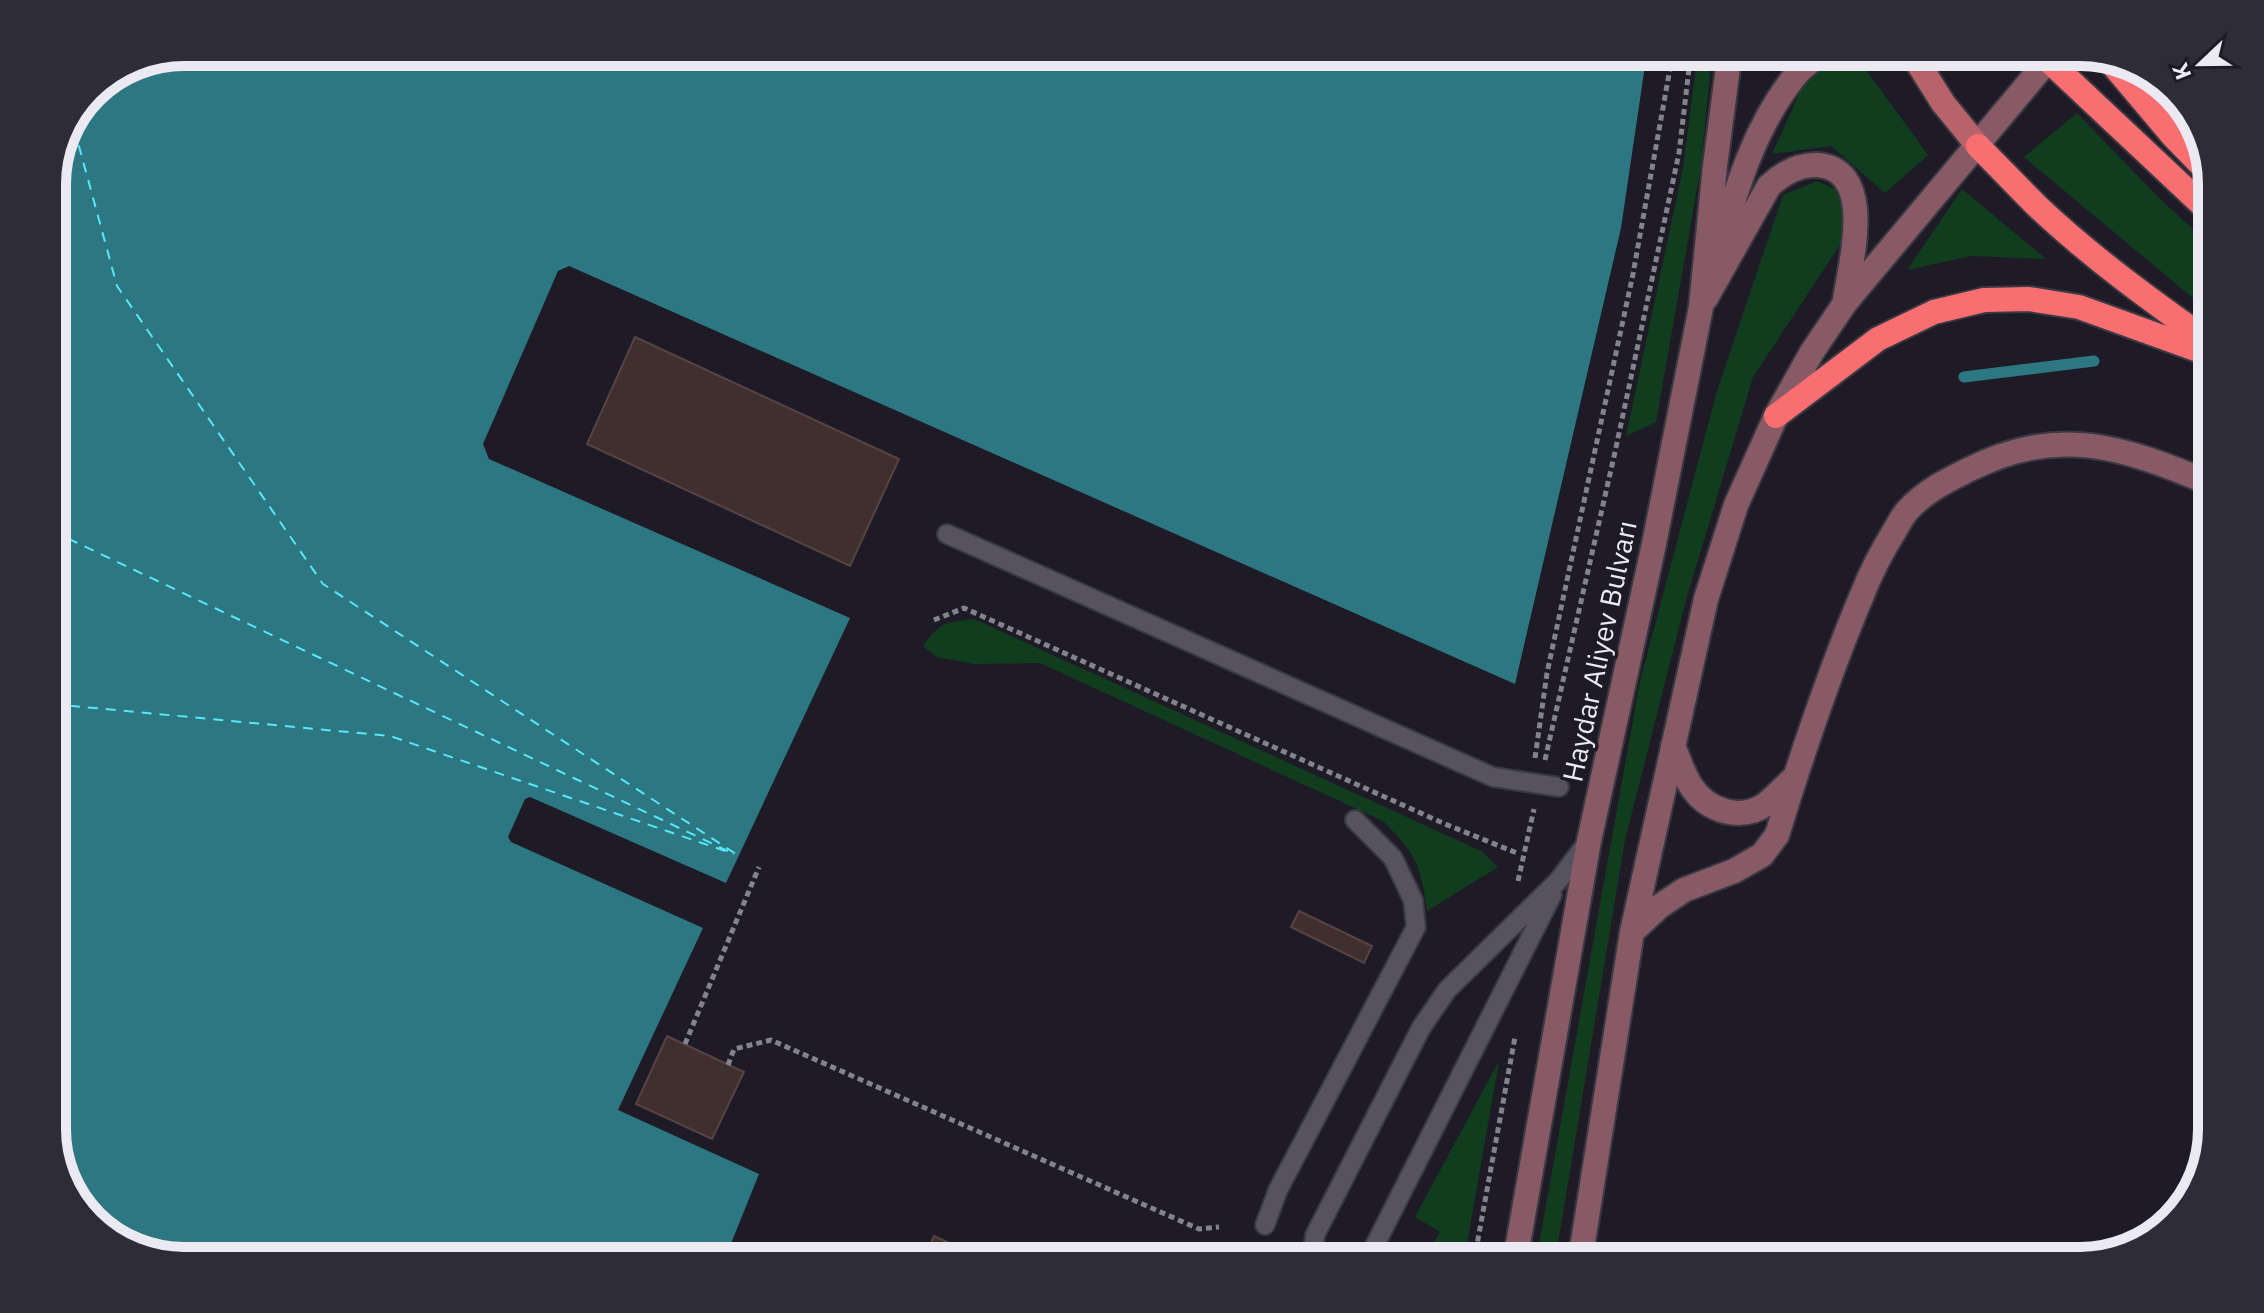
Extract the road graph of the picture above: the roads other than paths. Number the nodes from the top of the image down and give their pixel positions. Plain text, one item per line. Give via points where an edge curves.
1 (1728, 66) edge
2 (1805, 66) edge
3 (1920, 66) edge
4 (2039, 66) edge
5 (2060, 66) edge
6 (2120, 73) edge
7 (1978, 146) junction
8 (2195, 159) edge
9 (2198, 200) edge
10 (1845, 303) junction
11 (1701, 307) junction
12 (2198, 334) edge
13 (2198, 350) edge
14 (1776, 416) junction
15 (2198, 478) edge
16 (947, 534) dead end
17 (1673, 746) junction
18 (1796, 776) junction
19 (1559, 787) dead end
20 (1355, 820) dead end
21 (1589, 841) junction
22 (1558, 881) junction
23 (1632, 932) junction
24 (1265, 1225) dead end
25 (1314, 1247) edge
26 (1374, 1247) edge
27 (1517, 1247) edge
28 (1582, 1247) edge

1 - 11 main road, Haydar Aliyev Bulvarı
2 - 11 main road via 1766,119 1738,181
3 - 7 main road
4 - 7 main road
5 - 9 highway
6 - 8 highway
7 - 10 main road
7 - 12 highway via 2079,243
10 - 11 main road via 1856,228 1853,194 1836,171 1812,165 1781,175 1769,186
10 - 14 main road
11 - 21 main road, Haydar Aliyev Bulvarı
13 - 14 highway via 2079,307 2029,299 1984,300 1934,312 1878,339
14 - 17 main road via 1736,505 1706,599
15 - 18 main road via 2148,458 2067,443 2035,445 2000,456 1935,486 1906,511 1875,565
16 - 19 lane via 1493,777
17 - 18 main road via 1690,785 1704,801 1726,812 1746,813 1765,805
17 - 23 main road
18 - 23 main road via 1777,835 1762,855 1684,890
20 - 24 lane via 1393,858 1413,900 1416,927 1278,1190
21 - 22 lane
21 - 27 main road, Haydar Aliyev Bulvarı
22 - 25 lane via 1447,990 1421,1028 1315,1235
22 - 26 lane
23 - 28 main road

